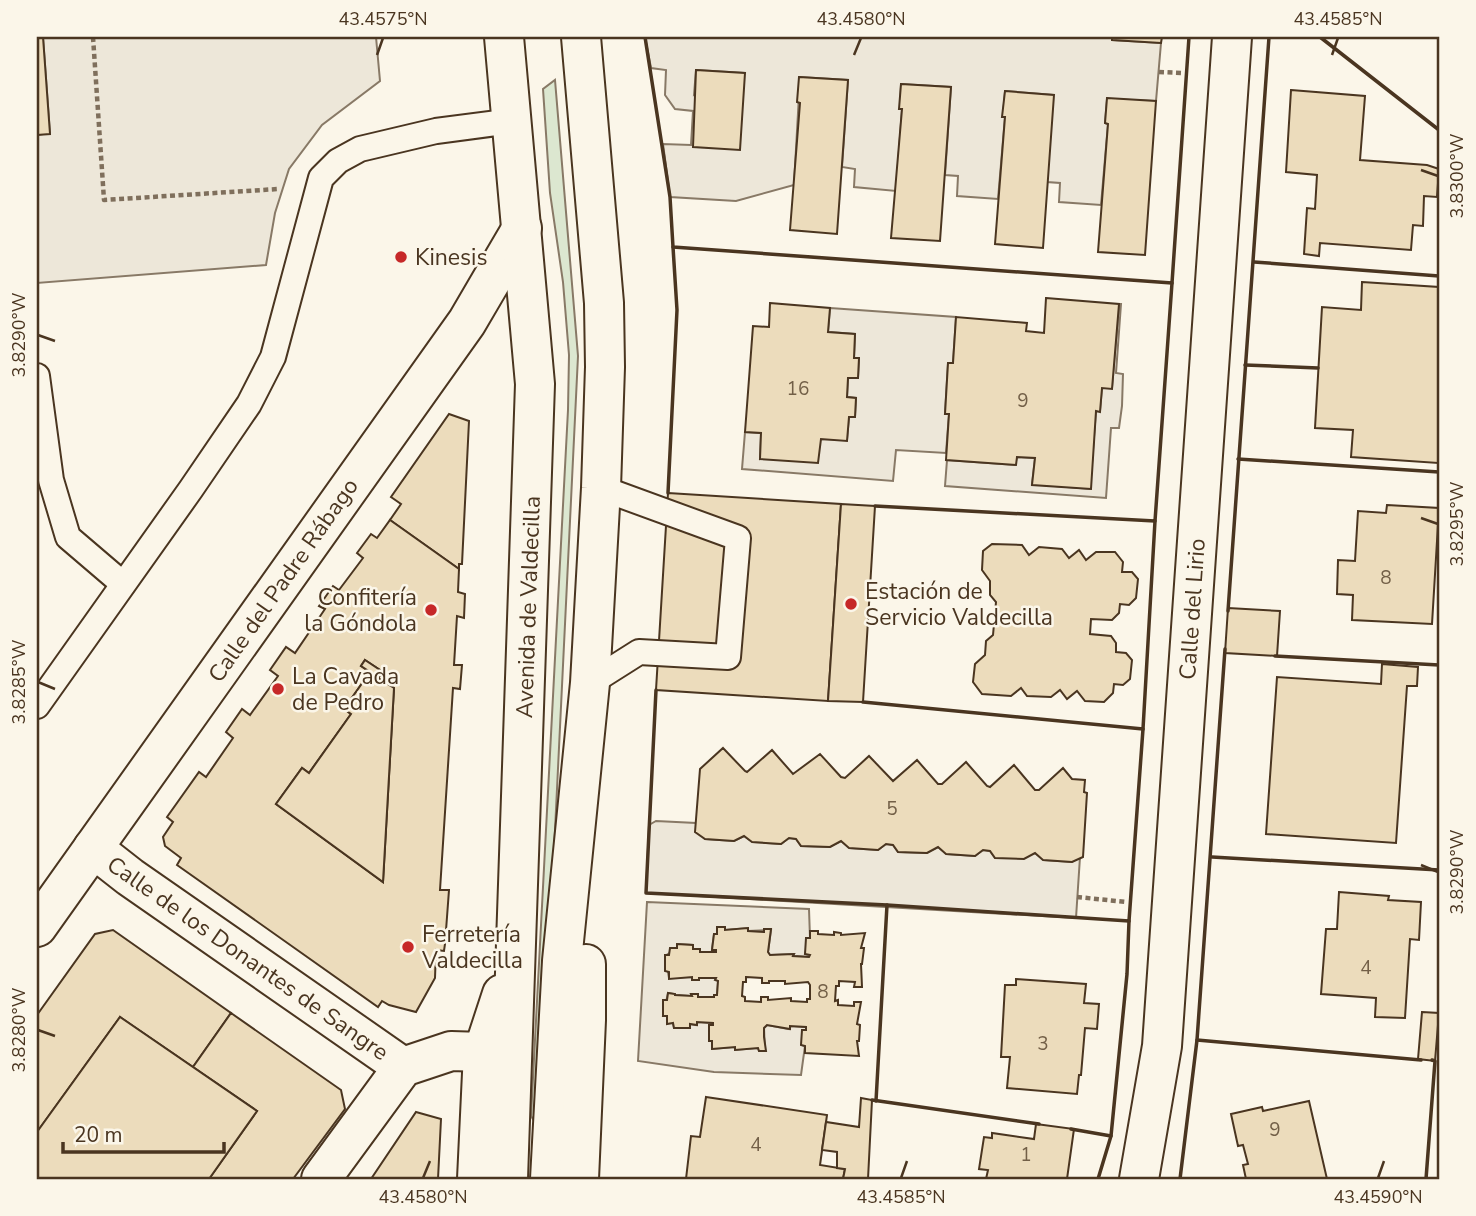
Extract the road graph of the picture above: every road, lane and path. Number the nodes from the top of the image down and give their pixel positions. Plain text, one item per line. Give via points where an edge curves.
1 (93, 37) edge
2 (504, 37) edge
3 (581, 37) edge
4 (1232, 37) edge
5 (512, 121) junction
6 (283, 189) dead end
7 (522, 228) junction
8 (37, 376) edge
9 (601, 488) junction
10 (123, 584) junction
11 (590, 683) junction
12 (37, 706) edge
13 (587, 738) junction
14 (93, 848) junction
15 (1077, 897) dead end
16 (1130, 902) dead end
17 (37, 927) edge
18 (517, 949) junction
19 (483, 1052) junction
20 (403, 1067) junction
21 (321, 1179) edge
22 (477, 1179) edge
23 (508, 1179) edge
24 (550, 1179) edge
25 (579, 1179) edge
26 (1139, 1179) edge

1 - 6 path via 104,200
2 - 5 main road, Avenida de Valdecilla
3 - 9 main road via 604,303
4 - 26 main road, Calle del Lirio via 1163,1035
5 - 7 main road, Avenida de Valdecilla
5 - 10 lane via 436,131 360,149 321,178 272,357 249,404
7 - 14 main road, Calle del Padre Rábago via 467,322
7 - 18 main road, Avenida de Valdecilla via 535,384
8 - 10 lane via 51,481 68,537
9 - 11 main road
9 - 11 lane via 738,538 728,657 639,652
10 - 12 lane
11 - 13 main road
13 - 24 main road via 562,961
13 - 25 main road via 586,1020
14 - 17 main road, Calle del Padre Rábago
14 - 20 main road, Calle de los Donantes de Sangre
15 - 16 path
18 - 19 main road
18 - 23 main road, Avenida de Valdecilla
19 - 20 main road via 451,1051
19 - 22 main road
20 - 21 main road

